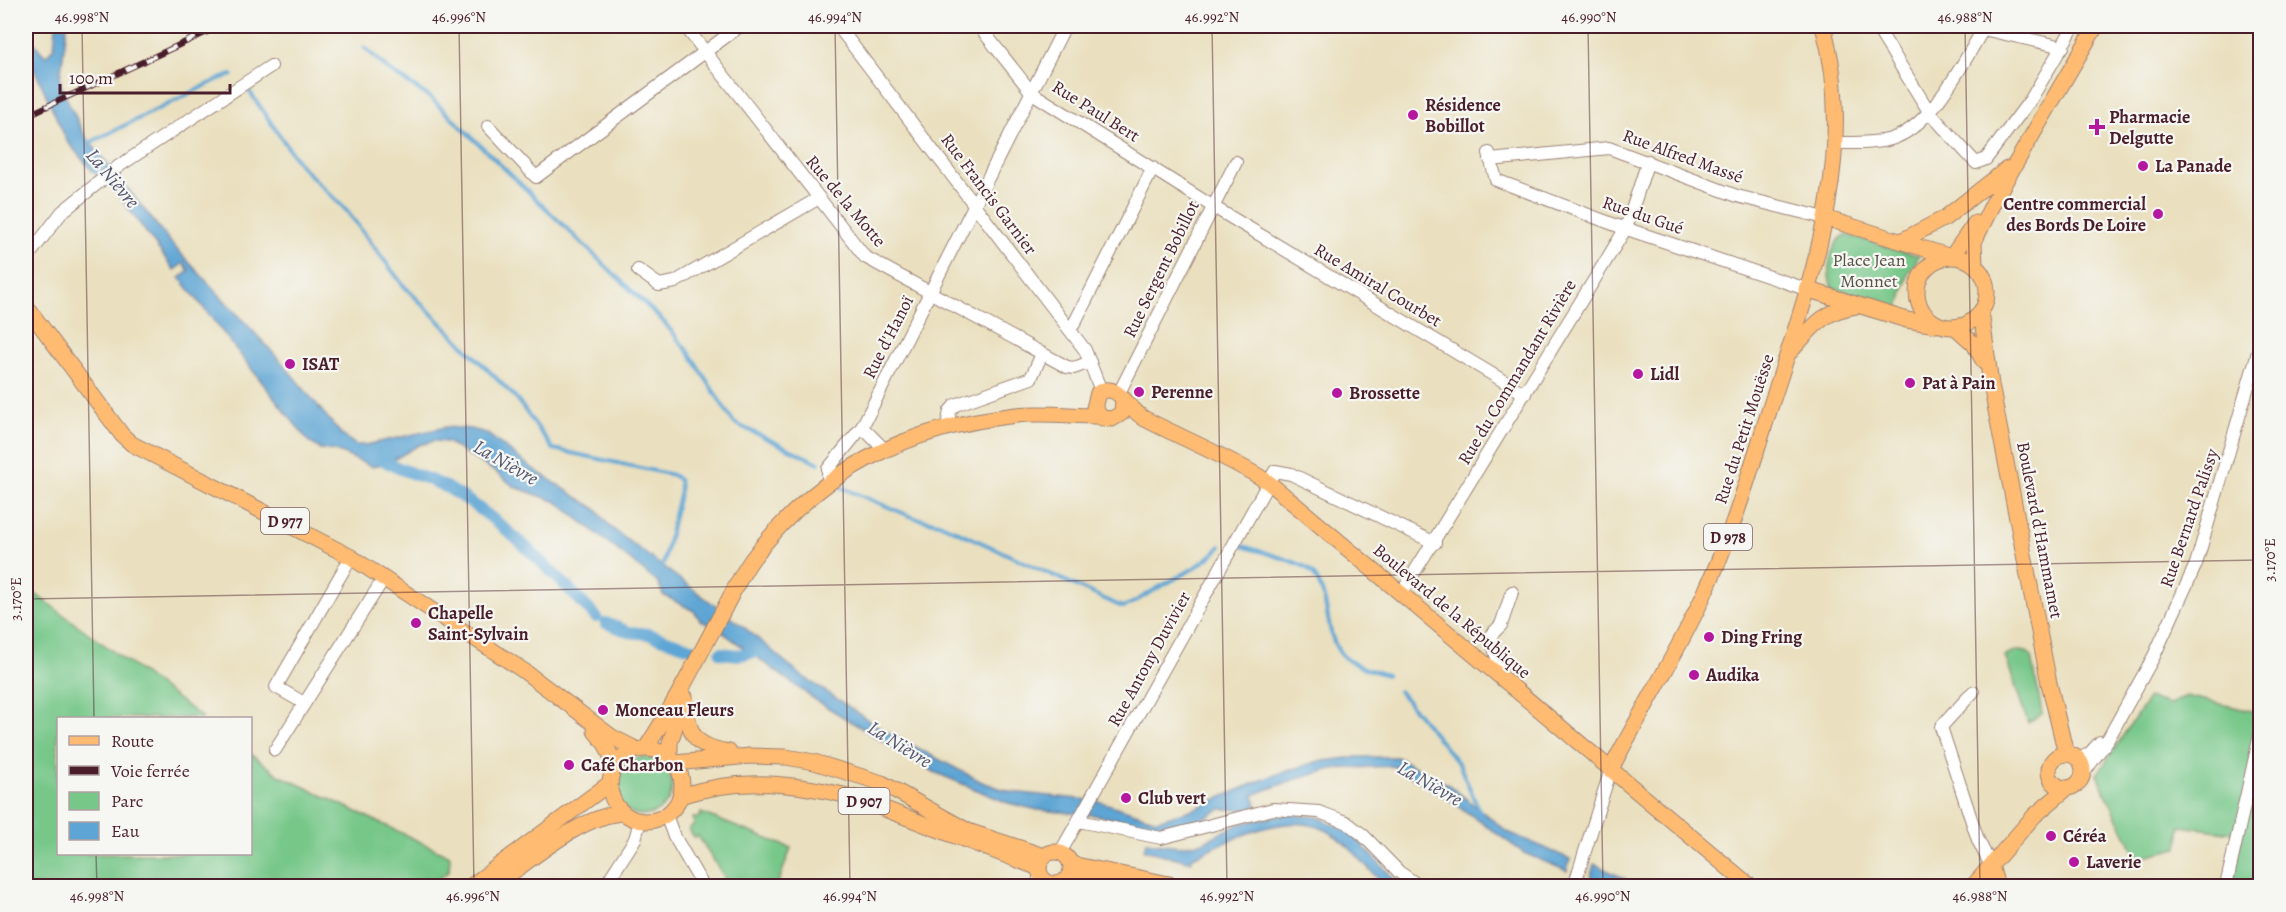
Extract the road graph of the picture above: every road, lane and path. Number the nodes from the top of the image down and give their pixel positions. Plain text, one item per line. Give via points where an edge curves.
1 (685, 26) edge
2 (740, 26) edge
3 (838, 26) edge
4 (979, 26) edge
5 (1065, 26) edge
6 (1823, 26) edge
7 (1876, 26) edge
8 (2074, 26) edge
9 (2096, 26) edge
10 (1984, 27) edge
11 (2063, 47) junction
12 (705, 52) junction
13 (271, 66) dead end
14 (1032, 93) junction
15 (1930, 113) junction
16 (488, 126) dead end
17 (1835, 143) junction
18 (1489, 157) joint
19 (2016, 161) junction
20 (1236, 162) dead end
21 (1648, 162) junction
22 (1153, 168) junction
23 (1996, 197) junction
24 (819, 198) junction
25 (975, 205) junction
26 (1212, 206) junction
27 (1825, 218) junction
28 (1626, 228) junction
29 (44, 234) junction
30 (1901, 241) junction
31 (26, 247) edge
32 (1950, 256) junction
33 (26, 259) edge
34 (1975, 265) junction
35 (638, 270) dead end
36 (1806, 289) junction
37 (930, 294) junction
38 (1859, 306) junction
39 (28, 310) edge
40 (1982, 311) junction
41 (1950, 327) junction
42 (1069, 328) junction
43 (2260, 345) edge
44 (1042, 354) junction
45 (1788, 355) junction
46 (1090, 362) junction
47 (1991, 385) junction
48 (1525, 394) junction
49 (1098, 395) junction
50 (1121, 396) junction
51 (1050, 415) junction
52 (1098, 416) junction
53 (1115, 418) junction
54 (947, 426) junction
55 (862, 427) junction
56 (1187, 441) junction
57 (884, 449) junction
58 (828, 481) junction
59 (1268, 482) junction
60 (1435, 543) junction
61 (351, 557) junction
62 (384, 578) junction
63 (1512, 592) dead end
64 (1401, 594) junction
65 (693, 664) junction
66 (1504, 681) junction
67 (1973, 692) dead end
68 (685, 697) junction
69 (304, 703) junction
70 (575, 709) junction
71 (2260, 735) edge
72 (641, 749) junction
73 (275, 750) dead end
74 (750, 756) junction
75 (672, 760) junction
76 (2071, 761) junction
77 (615, 766) junction
78 (1611, 769) junction
79 (2051, 780) junction
80 (610, 783) junction
81 (2066, 789) junction
82 (680, 796) junction
83 (623, 813) junction
84 (666, 815) junction
85 (2034, 816) junction
86 (640, 821) junction
87 (1079, 821) junction
88 (1066, 865) junction
89 (1991, 866) junction
90 (1044, 876) edge
91 (471, 886) edge
92 (493, 886) edge
93 (605, 886) edge
94 (703, 886) edge
95 (1116, 886) edge
96 (1179, 886) edge
97 (1419, 886) edge
98 (1574, 886) edge
99 (1750, 886) edge
100 (1973, 886) edge
101 (1997, 886) edge
102 (2226, 886) edge

1 - 12 street, Rue de la Motte
2 - 12 street
3 - 25 street, Rue Francis Garnier
4 - 14 street, Rue Paul Bert
5 - 14 street, Rue d'Hanoï
6 - 17 main road, D 978 via 1835,88
7 - 15 street
8 - 11 street
9 - 19 main road
10 - 11 street
10 - 15 street
11 - 15 street via 2031,99 1986,159 1976,163
12 - 16 street via 536,177
12 - 24 street, Rue de la Motte
13 - 29 street via 119,166 62,212
14 - 22 street, Rue Paul Bert
14 - 25 street, Rue d'Hanoï
15 - 17 street via 1891,139
17 - 27 main road, D 978
18 - 21 street, Rue Alfred Massé via 1609,148
18 - 28 street, Rue du Gué via 1496,180
19 - 23 main road
19 - 30 main road via 1945,218
20 - 26 street, Rue Sergent Bobillot
21 - 27 street, Rue Alfred Massé via 1737,196
21 - 28 street, Rue du Commandant Rivière
22 - 26 street, Rue Paul Bert
22 - 42 street
23 - 32 main road
23 - 34 main road via 1974,242
24 - 35 street via 675,282 659,285
24 - 37 street, Rue de la Motte via 865,258
25 - 37 street, Rue d'Hanoï
25 - 42 street, Rue Francis Garnier
26 - 48 street, Rue Amiral Courbet
26 - 50 street, Rue Sergent Bobillot
27 - 30 main road
27 - 36 main road, D 978
28 - 36 street, Rue du Gué
28 - 48 street, Rue du Commandant Rivière
29 - 31 street
29 - 33 street
30 - 32 main road
32 - 34 main road
32 - 41 main road via 1928,265 1921,274 1916,295 1925,316
34 - 40 main road via 1986,282
36 - 38 main road
36 - 45 main road, Rue du Petit Mouësse / D 978
37 - 44 street, Rue de la Motte
37 - 55 street, Rue d'Hanoï
38 - 41 main road
38 - 45 main road via 1822,317
39 - 61 main road, D 977 via 126,440
40 - 41 main road via 1974,319
40 - 47 main road, Boulevard d'Hammamet
41 - 47 main road, Boulevard d'Hammamet via 1975,345
42 - 46 street, Rue Francis Garnier
43 - 76 street, Rue Bernard Palissy via 2196,564 2154,656 2114,725 2090,753
44 - 46 street, Rue de la Motte via 1070,369
44 - 54 street via 1031,378 955,405
45 - 78 main road, Rue du Petit Mouësse / D 978 via 1738,512 1701,602
46 - 49 street, Rue Francis Garnier
47 - 76 main road, Boulevard d'Hammamet via 2049,683
48 - 60 street, Rue du Commandant Rivière
49 - 50 main road via 1108,389
49 - 51 main road
49 - 52 main road via 1094,408
50 - 53 main road via 1122,413
50 - 56 main road, Boulevard de la République via 1140,416
51 - 52 main road
51 - 54 main road via 1018,414
52 - 53 main road
53 - 56 main road, Boulevard de la République
54 - 57 main road
55 - 57 street
55 - 58 street, Rue d'Hanoï via 828,469
56 - 59 main road, Boulevard de la République
57 - 58 main road
58 - 65 main road via 813,492 753,559
59 - 60 street, Boulevard de la République via 1275,471 1283,471
59 - 64 main road, Boulevard de la République
59 - 87 street, Rue Antony Duvivier
60 - 64 street, Rue du Commandant Rivière
61 - 62 main road, D 977
61 - 69 street via 276,687
62 - 69 street
62 - 70 main road, D 977
63 - 66 street via 1501,625 1490,636
64 - 66 main road, Boulevard de la République
65 - 68 main road
65 - 72 main road
66 - 78 main road, Boulevard de la République
67 - 89 street via 1941,727 1978,840
68 - 74 main road via 688,725 699,742 708,748
68 - 75 main road via 672,734
69 - 73 street
70 - 72 main road, D 977 via 612,737
70 - 77 main road, D 977 via 606,745
71 - 102 street
72 - 75 main road via 663,752
72 - 77 main road via 621,758
74 - 75 main road, D 907
74 - 90 main road, D 907 via 814,762 872,780 910,796
75 - 82 main road via 680,773
76 - 79 main road via 2050,765
76 - 81 main road via 2079,782
77 - 80 main road
78 - 98 street
78 - 99 main road, Boulevard de la République
79 - 81 main road
79 - 85 main road
80 - 83 main road via 611,794
80 - 91 main road
81 - 85 main road
82 - 84 main road
82 - 90 main road, D 907 via 744,782 827,790 856,798
83 - 86 main road
83 - 92 main road via 604,816 559,839
84 - 86 main road
84 - 94 street
85 - 89 main road
86 - 93 street via 635,839
87 - 88 street, Rue Antony Duvivier
87 - 97 street via 1161,838 1273,809 1319,812 1346,822
88 - 90 main road via 1061,883
88 - 90 main road via 1052,853
88 - 95 main road
88 - 96 main road
89 - 100 main road
89 - 101 main road

